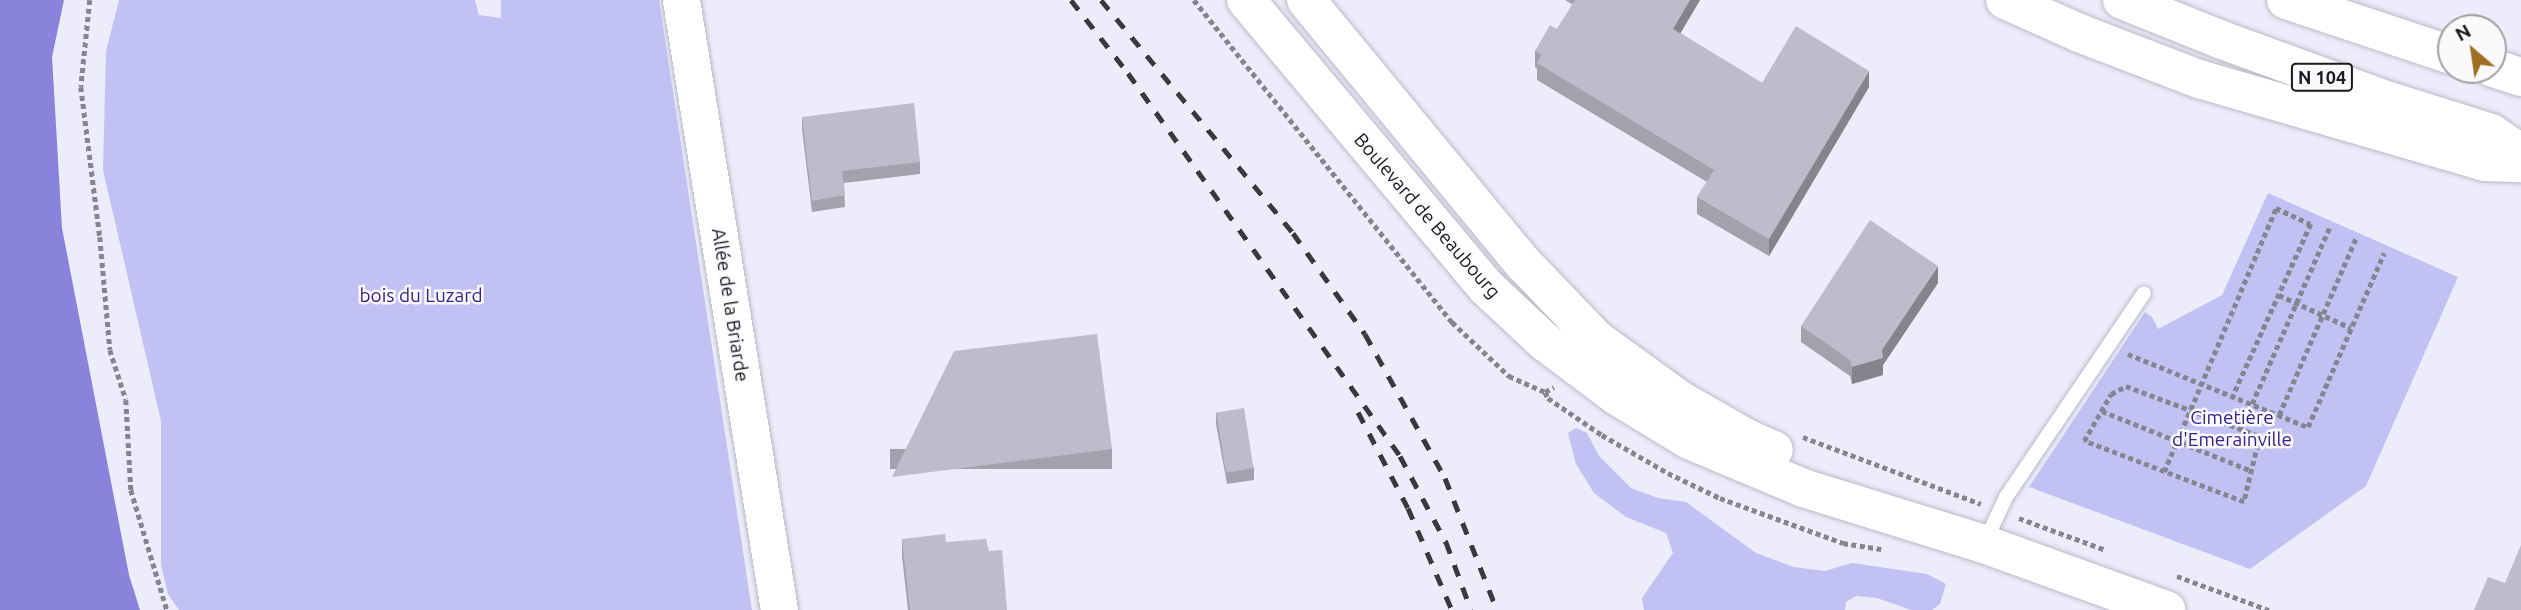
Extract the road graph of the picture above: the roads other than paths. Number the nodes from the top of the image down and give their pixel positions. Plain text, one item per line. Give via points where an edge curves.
1 (681, 0) edge
2 (1246, 0) edge
3 (1306, 0) edge
4 (2005, 0) edge
5 (2122, 0) edge
6 (2286, 0) edge
7 (2437, 50) edge
8 (2521, 153) edge
9 (2521, 163) edge
10 (2144, 293) dead end
11 (1984, 544) junction
12 (2158, 609) edge
13 (779, 610) edge

1 - 13 street, Allée de la Briarde
2 - 11 main road, Boulevard de Beaubourg via 1450,248 1486,287 1575,365 1678,433 1746,466 1830,498
3 - 11 main road, Boulevard de Beaubourg via 1524,264 1596,339 1680,400 1748,439 1902,503
4 - 9 main road via 2199,79 2484,162
5 - 8 main road, N 104 via 2389,101 2491,133
6 - 7 main road
10 - 11 lane via 2006,497
11 - 12 main road, Boulevard de Beaubourg

